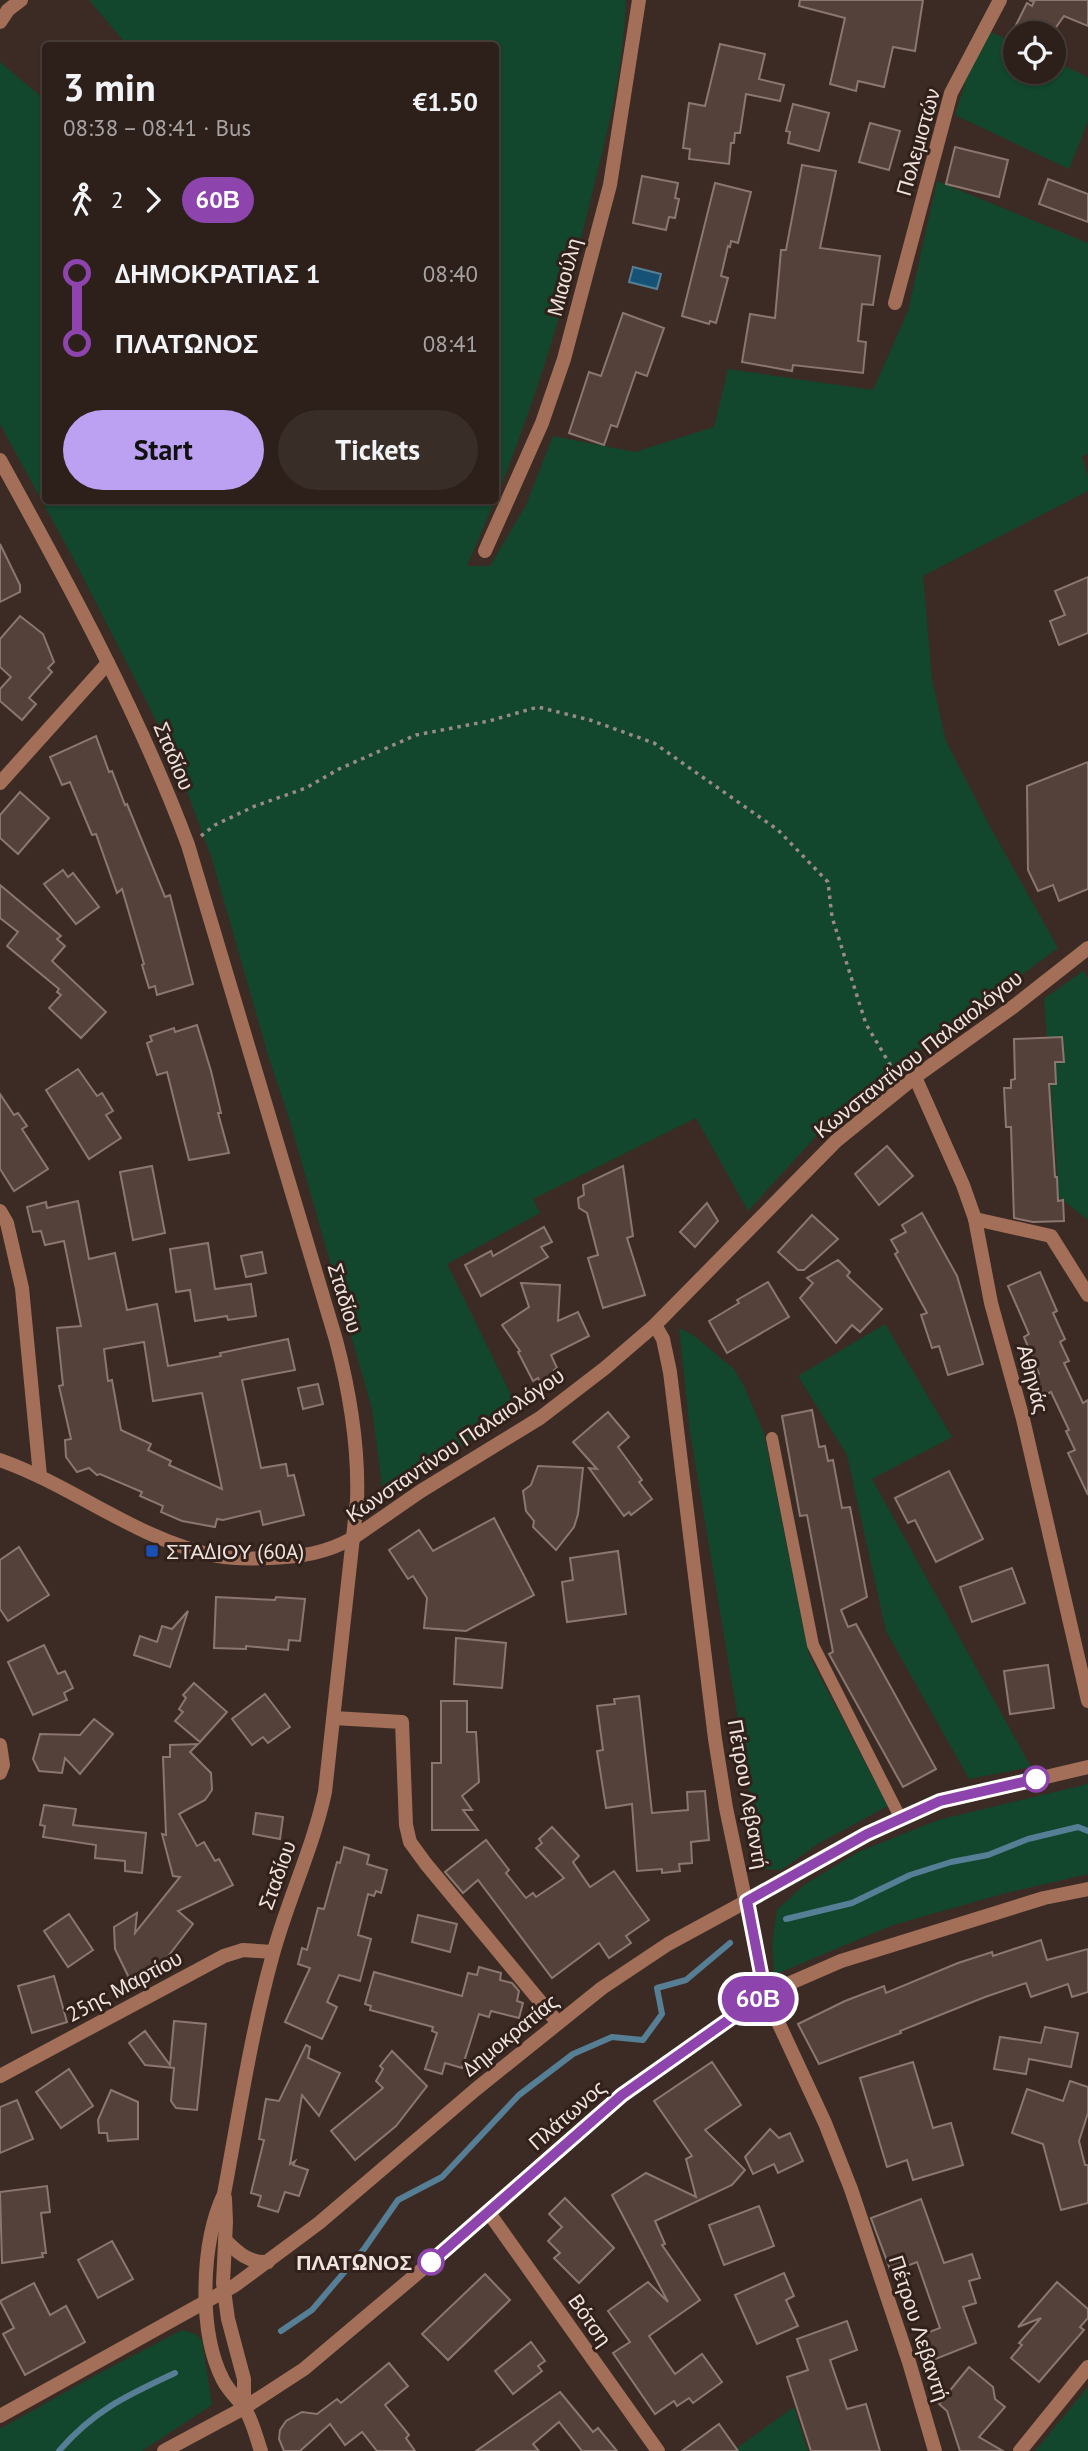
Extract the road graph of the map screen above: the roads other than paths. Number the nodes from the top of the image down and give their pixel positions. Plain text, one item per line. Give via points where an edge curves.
1 (21, 0) edge
2 (639, 0) edge
3 (1000, 0) edge
4 (0, 22) edge
5 (895, 303) dead end
6 (0, 460) edge
7 (485, 551) dead end
8 (107, 663) junction
9 (0, 783) edge
10 (1088, 948) edge
11 (915, 1077) junction
12 (0, 1211) edge
13 (975, 1219) junction
14 (1088, 1295) edge
15 (655, 1325) junction
16 (772, 1438) dead end
17 (0, 1460) edge
18 (40, 1476) junction
19 (353, 1538) junction
20 (1088, 1700) edge
21 (334, 1718) junction
22 (0, 1745) edge
23 (1088, 1767) edge
24 (0, 1773) edge
25 (901, 1819) junction
26 (1088, 1889) edge
27 (747, 1901) junction
28 (273, 1952) junction
29 (765, 1994) junction
30 (558, 2023) junction
31 (0, 2076) edge
32 (224, 2194) junction
33 (489, 2213) junction
34 (225, 2240) junction
35 (268, 2262) junction
36 (224, 2292) junction
37 (205, 2303) junction
38 (1088, 2367) edge
39 (0, 2398) edge
40 (244, 2408) junction
41 (1, 2415) edge
42 (164, 2451) edge
43 (261, 2451) edge
44 (658, 2451) edge
45 (935, 2451) edge
46 (1020, 2451) edge

1 - 4 street
2 - 7 street, Μιαούλη via 610,185 564,359 542,423
3 - 5 street, Πολεμιστών via 951,93
6 - 8 street, Σταδίου
8 - 9 street
8 - 19 street, Σταδίου via 158,768 188,845 345,1374 357,1458
10 - 11 street, Κωνσταντίνου Παλαιολόγου
11 - 13 street, Αθηνάς
11 - 15 street, Κωνσταντίνου Παλαιολόγου via 836,1141
12 - 18 street via 22,1288
13 - 14 street via 1051,1236
13 - 20 street, Αθηνάς via 990,1303 1023,1419
15 - 19 street, Κωνσταντίνου Παλαιολόγου via 540,1418
15 - 27 street, Πέτρου Λεβαντή via 668,1361 715,1739
16 - 25 lane via 813,1645
17 - 18 street, Κωνσταντίνου Παλαιολόγου
18 - 19 street, Κωνσταντίνου Παλαιολόγου via 141,1529 215,1556 305,1556
19 - 21 street, Σταδίου
21 - 28 street, Σταδίου via 320,1814
21 - 30 street via 402,1722 410,1842
22 - 24 street
23 - 25 street, Δημοκρατίας via 940,1801
25 - 27 street, Δημοκρατίας
26 - 29 street, Πλάτωνος via 1044,1898 841,1961
27 - 29 street, Πέτρου Λεβαντή
27 - 30 street, Δημοκρατίας via 648,1956
28 - 31 street, 25ης Μαρτίου via 243,1950 224,1956
28 - 32 street, Σταδίου
29 - 33 street, Πλάτωνος via 622,2095
29 - 45 street, Πέτρου Λεβαντή via 851,2189
30 - 35 street, Δημοκρατίας
32 - 34 street, Σταδίου
32 - 37 street, Σταδίου via 209,2250
33 - 40 street, Πλάτωνος via 304,2369
33 - 44 street, Βότση
34 - 35 street via 246,2258
34 - 36 street, Σταδίου
35 - 36 street, Δημοκρατίας
36 - 37 street, Δημοκρατίας
36 - 40 street, Σταδίου via 244,2379
37 - 40 street, Σταδίου via 220,2373
37 - 41 street, Δημοκρατίας
38 - 46 street
39 - 41 street
40 - 42 street, Πλάτωνος
40 - 43 street, Σταδίου

